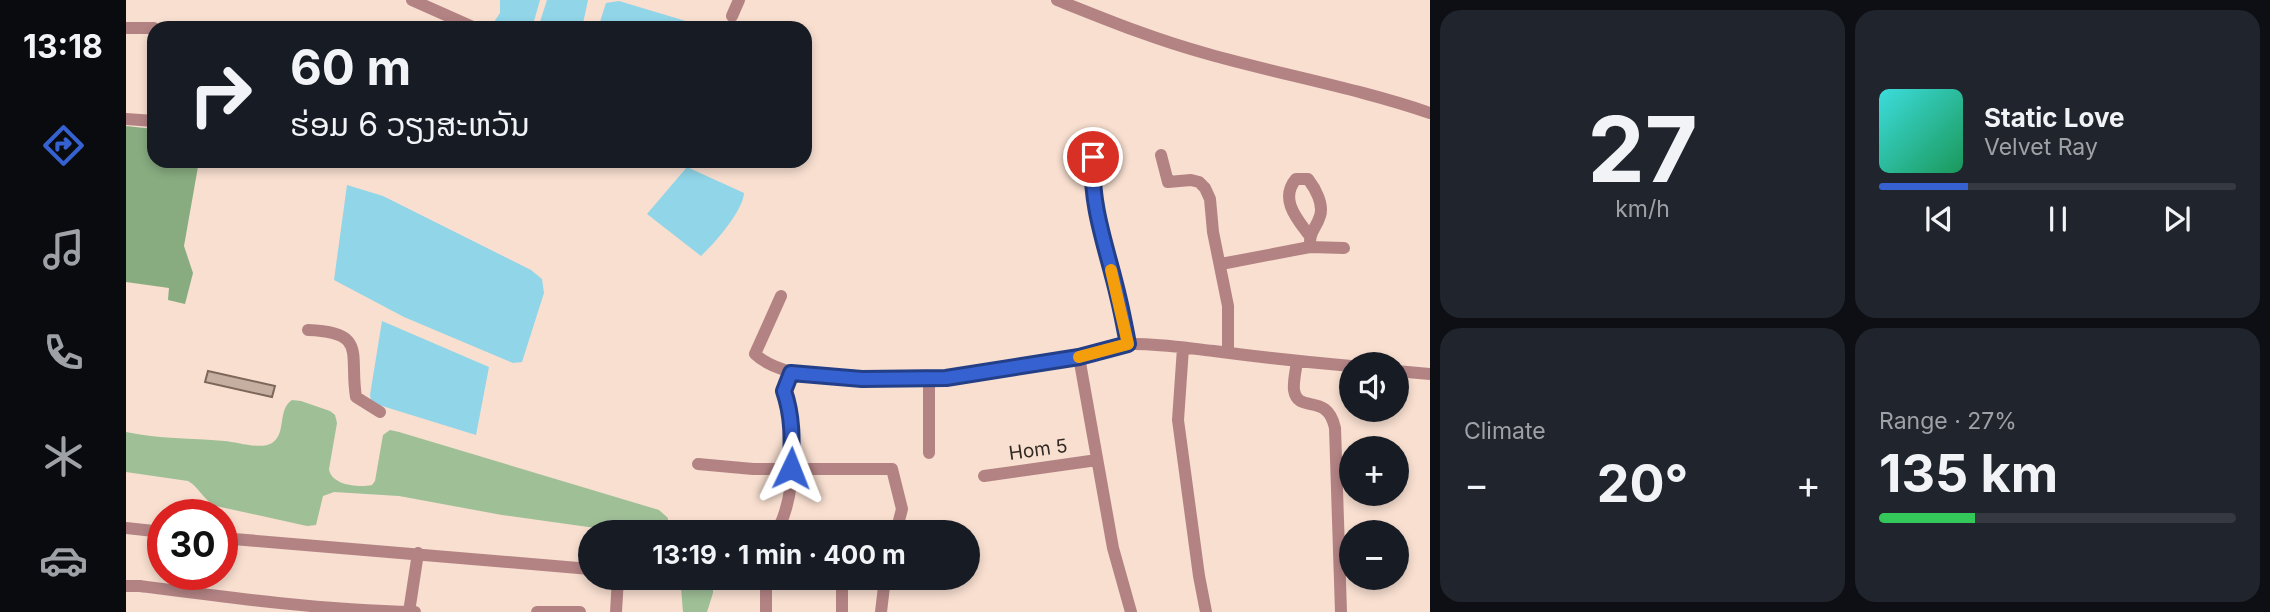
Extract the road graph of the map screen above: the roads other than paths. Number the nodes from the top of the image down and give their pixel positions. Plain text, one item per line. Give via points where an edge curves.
1 (412, 0) edge
2 (739, 0) edge
3 (1057, 0) edge
4 (732, 16) dead end
5 (458, 21) edge
6 (126, 28) edge
7 (147, 28) edge
8 (1430, 113) edge
9 (126, 119) edge
10 (147, 120) edge
11 (1161, 155) dead end
12 (1093, 157) dead end
13 (1343, 248) dead end
14 (1221, 264) junction
15 (781, 296) dead end
16 (308, 330) dead end
17 (1128, 344) junction
18 (1182, 348) junction
19 (1228, 353) junction
20 (1079, 357) junction
21 (1297, 361) junction
22 (1339, 365) edge
23 (1409, 372) edge
24 (791, 373) junction
25 (1430, 374) edge
26 (929, 379) junction
27 (380, 412) dead end
28 (929, 453) dead end
29 (1097, 460) junction
30 (698, 464) dead end
31 (791, 468) junction
32 (984, 476) dead end
33 (782, 520) edge
34 (899, 520) edge
35 (126, 528) edge
36 (147, 530) edge
37 (238, 539) edge
38 (418, 553) junction
39 (578, 568) edge
40 (126, 586) edge
41 (617, 590) edge
42 (766, 590) edge
43 (842, 590) edge
44 (884, 590) edge
45 (409, 612) edge
46 (415, 612) edge
47 (537, 612) edge
48 (580, 612) edge
49 (615, 612) edge
50 (766, 612) edge
51 (842, 612) edge
52 (881, 612) edge
53 (1131, 612) edge
54 (1206, 612) edge
55 (1341, 612) edge

1 - 5 street
2 - 4 street
3 - 8 street via 1205,53
6 - 7 street
9 - 10 street
11 - 14 street via 1168,182 1191,180 1205,188
12 - 17 street via 1096,212
13 - 14 street via 1309,241
14 - 19 street via 1228,306
15 - 24 street via 755,354
16 - 27 street via 331,331 350,343 355,355 356,397
17 - 18 street
17 - 20 street
18 - 19 street
18 - 54 street via 1178,420
19 - 21 street
20 - 26 street
20 - 29 street
21 - 22 street
21 - 55 street via 1295,395 1333,415
23 - 25 street
24 - 26 street
24 - 31 street via 784,391 793,427
26 - 28 street
29 - 32 street, Hom 5
29 - 53 street via 1113,548
30 - 31 street
31 - 33 street
31 - 34 street via 892,469 902,509
35 - 36 street
37 - 38 street
38 - 39 street
38 - 45 street
40 - 45 street via 282,605
41 - 49 street
42 - 50 street
43 - 51 street
44 - 52 street
45 - 46 street
47 - 48 street

